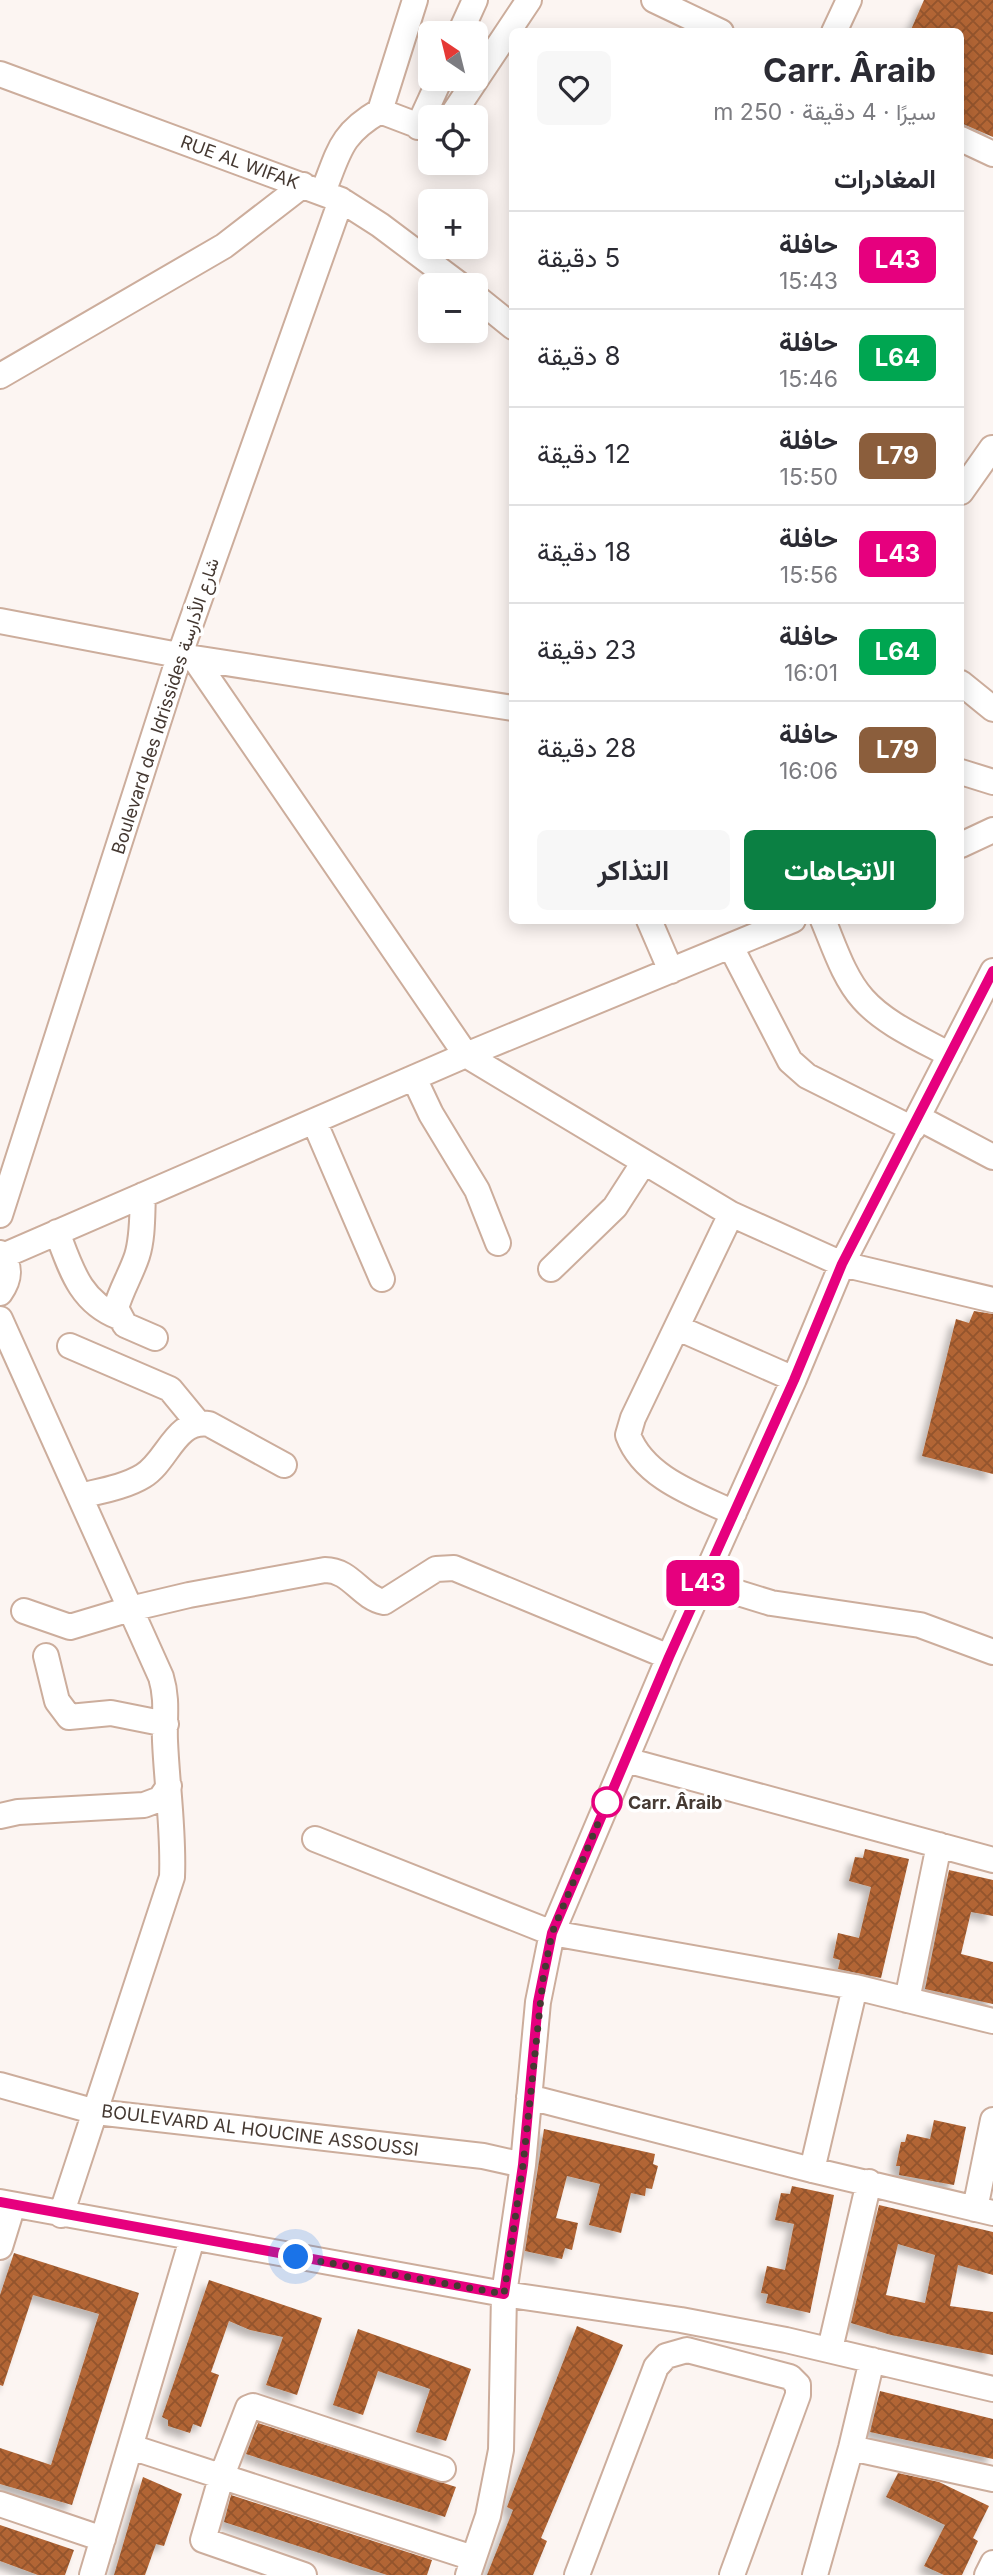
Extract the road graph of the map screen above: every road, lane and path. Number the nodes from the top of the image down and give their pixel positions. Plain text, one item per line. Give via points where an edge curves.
1 (415, 0) edge
2 (475, 0) edge
3 (529, 0) edge
4 (654, 0) edge
5 (849, 0) edge
6 (465, 21) edge
7 (510, 28) edge
8 (713, 28) edge
9 (836, 28) edge
10 (509, 30) edge
11 (0, 74) edge
12 (459, 105) edge
13 (380, 111) junction
14 (418, 127) edge
15 (964, 140) edge
16 (993, 154) edge
17 (322, 192) junction
18 (444, 273) edge
19 (488, 307) edge
20 (509, 324) edge
21 (0, 376) edge
22 (992, 448) edge
23 (964, 488) edge
24 (0, 621) edge
25 (187, 656) junction
26 (964, 685) edge
27 (509, 707) edge
28 (993, 709) edge
29 (964, 773) edge
30 (993, 782) edge
31 (993, 830) edge
32 (964, 844) edge
33 (651, 924) edge
34 (784, 924) edge
35 (825, 924) edge
36 (731, 947) junction
37 (671, 971) junction
38 (993, 971) edge
39 (466, 1055) junction
40 (950, 1055) junction
41 (414, 1078) junction
42 (314, 1121) junction
43 (916, 1123) junction
44 (993, 1157) edge
45 (644, 1162) junction
46 (143, 1195) junction
47 (0, 1214) edge
48 (731, 1214) junction
49 (57, 1232) junction
50 (498, 1243) dead end
51 (1, 1254) edge
52 (842, 1264) junction
53 (551, 1269) dead end
54 (382, 1279) dead end
55 (0, 1293) edge
56 (993, 1300) edge
57 (119, 1317) junction
58 (0, 1319) edge
59 (678, 1328) junction
60 (156, 1338) dead end
61 (71, 1346) dead end
62 (794, 1380) junction
63 (198, 1423) junction
64 (284, 1465) dead end
65 (80, 1496) junction
66 (734, 1513) junction
67 (703, 1582) junction
68 (130, 1609) junction
69 (24, 1611) dead end
70 (993, 1652) edge
71 (46, 1656) dead end
72 (669, 1657) junction
73 (166, 1724) junction
74 (626, 1760) junction
75 (169, 1786) junction
76 (0, 1816) edge
77 (315, 1839) dead end
78 (939, 1845) junction
79 (993, 1860) edge
80 (552, 1933) junction
81 (855, 1987) junction
82 (907, 2000) junction
83 (993, 2021) edge
84 (0, 2085) edge
85 (529, 2097) junction
86 (96, 2112) junction
87 (993, 2120) edge
88 (523, 2165) junction
89 (812, 2170) junction
90 (869, 2182) junction
91 (6, 2203) edge
92 (984, 2211) edge
93 (61, 2215) junction
94 (192, 2239) junction
95 (0, 2247) edge
96 (504, 2294) junction
97 (830, 2349) junction
98 (872, 2360) junction
99 (993, 2389) edge
100 (131, 2447) junction
101 (851, 2448) junction
102 (443, 2469) dead end
103 (221, 2478) junction
104 (993, 2479) edge
105 (0, 2504) edge
106 (103, 2539) junction
107 (993, 2563) edge
108 (471, 2566) edge
109 (92, 2575) edge
110 (304, 2575) edge
111 (577, 2575) edge
112 (732, 2575) edge
113 (815, 2575) edge
114 (987, 2575) edge

1 - 13 street
2 - 6 street
3 - 7 street
4 - 8 street
5 - 9 street
10 - 12 street
11 - 17 street, RUE AL WIFAK
13 - 14 street
13 - 17 street, Boulevard des Idrissides شارع الأدارسة via 345,137
15 - 16 street
17 - 18 street, RUE AL WIFAK via 391,233
17 - 21 street
17 - 25 street, Boulevard des Idrissides شارع الأدارسة
19 - 20 street
22 - 23 street
24 - 25 street
25 - 27 street
25 - 39 street
25 - 47 street, Boulevard des Idrissides شارع الأدارسة
26 - 28 street
29 - 30 street
31 - 32 street
33 - 37 street
34 - 36 street
35 - 40 street via 862,998 880,1016
36 - 37 street
36 - 43 street via 790,1061 807,1076
37 - 39 street
38 - 40 street
39 - 41 street
39 - 45 street
40 - 43 street
41 - 42 street
41 - 50 street via 477,1190
42 - 46 street
42 - 54 street
43 - 44 street
43 - 52 street
45 - 48 street
45 - 53 street via 615,1207
46 - 49 street
46 - 57 street via 141,1236 121,1289 116,1308
48 - 52 street
48 - 59 street
49 - 51 street
49 - 57 street via 76,1283 100,1310
51 - 55 street via 9,1275
52 - 56 street
52 - 62 street
57 - 60 street via 125,1325
58 - 65 street
59 - 62 street
59 - 66 street via 628,1435 645,1463 681,1488
61 - 63 street via 170,1390
62 - 66 street
63 - 64 street via 209,1424
63 - 65 street via 181,1431 143,1476
65 - 68 street
66 - 67 street
67 - 70 street via 803,1609 920,1625
67 - 72 street
68 - 69 street via 70,1627
68 - 72 street via 325,1570 345,1575 376,1601 384,1602 436,1569 454,1568
68 - 73 street via 161,1677 167,1698
71 - 73 street via 57,1700 69,1717 111,1713
72 - 74 street
73 - 75 street
74 - 78 street
74 - 80 street
75 - 76 street via 160,1799 144,1805
75 - 86 street via 172,1877
77 - 80 street
78 - 79 street
78 - 82 street
80 - 81 street
80 - 85 street via 538,2002
81 - 82 street
81 - 89 street
82 - 83 street
84 - 86 street, BOULEVARD AL HOUCINE ASSOUSSI
85 - 88 street
85 - 89 street
86 - 88 street, BOULEVARD AL HOUCINE ASSOUSSI via 483,2155
86 - 93 street
87 - 92 street
88 - 96 street
89 - 90 street
90 - 92 street
90 - 97 street
91 - 93 street
91 - 95 street
93 - 94 street
94 - 96 street
94 - 100 street
96 - 97 street via 681,2320
96 - 108 street via 501,2450 488,2516
97 - 98 street
98 - 99 street
98 - 101 street
100 - 103 street
100 - 106 street
101 - 104 street
101 - 113 street
102 - 103 street via 253,2406 245,2410
103 - 108 street
103 - 110 street via 203,2540
105 - 106 street
106 - 109 street
107 - 114 street
111 - 112 street via 656,2367 666,2356 687,2350 790,2377 797,2385

